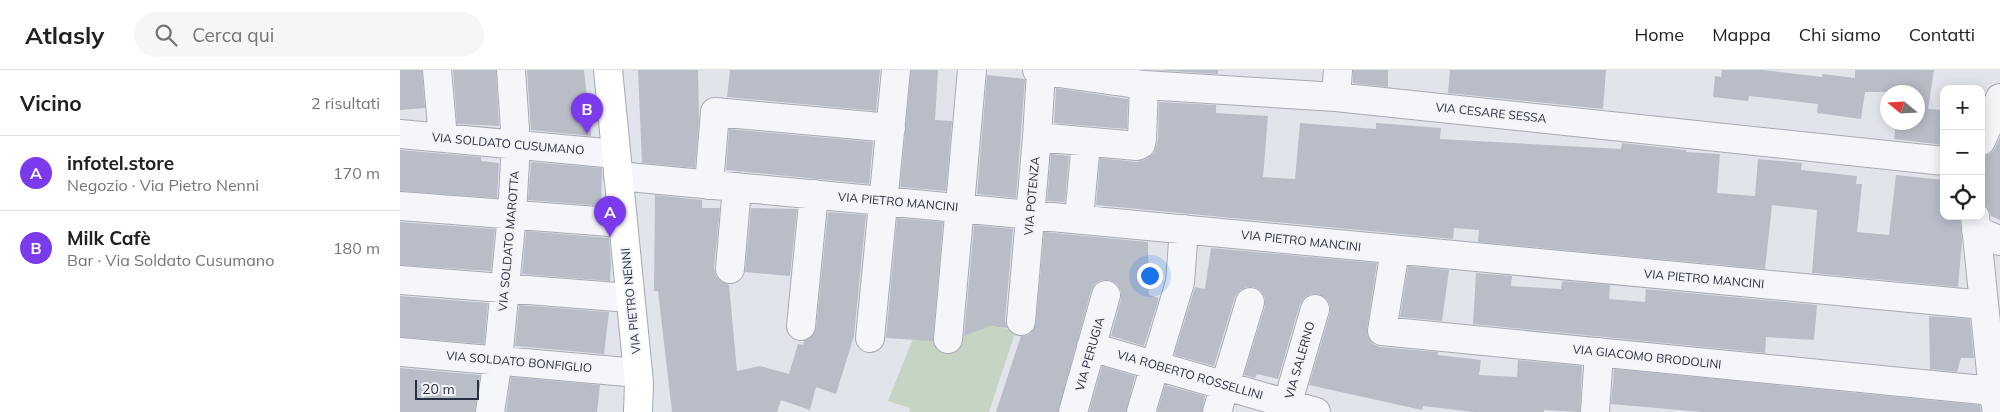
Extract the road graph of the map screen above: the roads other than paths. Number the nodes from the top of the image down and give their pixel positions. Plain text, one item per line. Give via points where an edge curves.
1 (437, 70) edge
2 (511, 70) edge
3 (608, 70) edge
4 (896, 70) edge
5 (972, 70) edge
6 (1039, 70) edge
7 (1337, 83) edge
8 (1144, 85) junction
9 (2000, 100) edge
10 (891, 128) junction
11 (1985, 132) edge
12 (400, 134) edge
13 (1037, 137) junction
14 (443, 138) junction
15 (1086, 142) junction
16 (516, 144) junction
17 (1940, 160) edge
18 (617, 165) junction
19 (709, 185) junction
20 (737, 187) junction
21 (814, 194) junction
22 (884, 201) junction
23 (400, 206) edge
24 (959, 208) junction
25 (512, 214) junction
26 (1030, 215) junction
27 (1079, 219) junction
28 (623, 223) junction
29 (1184, 229) junction
30 (1984, 229) edge
31 (1395, 250) junction
32 (730, 269) dead end
33 (400, 280) edge
34 (506, 288) junction
35 (1106, 295) dead end
36 (630, 298) junction
37 (1250, 302) dead end
38 (1984, 305) junction
39 (1315, 309) dead end
40 (1021, 321) dead end
41 (801, 326) dead end
42 (870, 338) dead end
43 (948, 338) dead end
44 (1091, 347) junction
45 (400, 352) edge
46 (1599, 352) junction
47 (498, 360) junction
48 (1155, 365) junction
49 (638, 378) junction
50 (1225, 386) junction
51 (1995, 402) edge
52 (1286, 408) edge
53 (490, 412) edge
54 (625, 412) edge
55 (638, 412) edge
56 (650, 412) edge
57 (1073, 412) edge
58 (1142, 412) edge
59 (1217, 412) edge
60 (1316, 412) edge
61 (1595, 412) edge

1 - 14 street
2 - 16 street, VIA SOLDATO MAROTTA
3 - 18 main road, VIA PIETRO NENNI
4 - 10 street
5 - 24 street
6 - 8 street, VIA CESARE SESSA
6 - 13 street, VIA POTENZA
7 - 8 street, VIA CESARE SESSA
7 - 17 street, VIA CESARE SESSA
8 - 15 street via 1141,144
9 - 11 street
10 - 19 street via 714,112
10 - 22 street
12 - 14 street, VIA SOLDATO CUSUMANO
13 - 15 street
13 - 26 street, VIA POTENZA
14 - 16 street, VIA SOLDATO CUSUMANO
15 - 27 street
16 - 18 street, VIA SOLDATO CUSUMANO
16 - 25 street, VIA SOLDATO MAROTTA
18 - 19 street, VIA PIETRO MANCINI
18 - 28 main road, VIA PIETRO NENNI
19 - 20 street, VIA PIETRO MANCINI
20 - 21 street, VIA PIETRO MANCINI
20 - 32 street
21 - 22 street, VIA PIETRO MANCINI
21 - 41 street
22 - 24 street, VIA PIETRO MANCINI
22 - 42 street
23 - 25 street
24 - 26 street, VIA PIETRO MANCINI
24 - 43 street
25 - 28 street
25 - 34 street, VIA SOLDATO MAROTTA
26 - 27 street, VIA PIETRO MANCINI
26 - 40 street, VIA POTENZA
27 - 29 street, VIA PIETRO MANCINI
28 - 36 main road, VIA PIETRO NENNI
29 - 31 street, VIA PIETRO MANCINI
29 - 48 street via 1180,282
30 - 38 street
31 - 38 street, VIA PIETRO MANCINI
31 - 46 street, VIA GIACOMO BRODOLINI via 1382,331
33 - 34 street
34 - 36 street
34 - 47 street, VIA SOLDATO MAROTTA
35 - 44 street, VIA PERUGIA
36 - 49 main road, VIA PIETRO NENNI
37 - 50 street
38 - 51 street
39 - 52 street, VIA SALERNO
44 - 48 street, VIA ROBERTO ROSSELLINI
44 - 57 street, VIA PERUGIA
45 - 47 street, VIA SOLDATO BONFIGLIO
46 - 51 street, VIA GIACOMO BRODOLINI
46 - 61 street
47 - 49 street, VIA SOLDATO BONFIGLIO
47 - 53 street, VIA SOLDATO MAROTTA
48 - 50 street, VIA ROBERTO ROSSELLINI
48 - 58 street
49 - 54 main road
49 - 55 main road, VIA PIETRO NENNI
49 - 56 main road, VIA PIETRO NENNI
50 - 52 street, VIA ROBERTO ROSSELLINI
50 - 59 street
52 - 60 street, VIA ROBERTO ROSSELLINI

